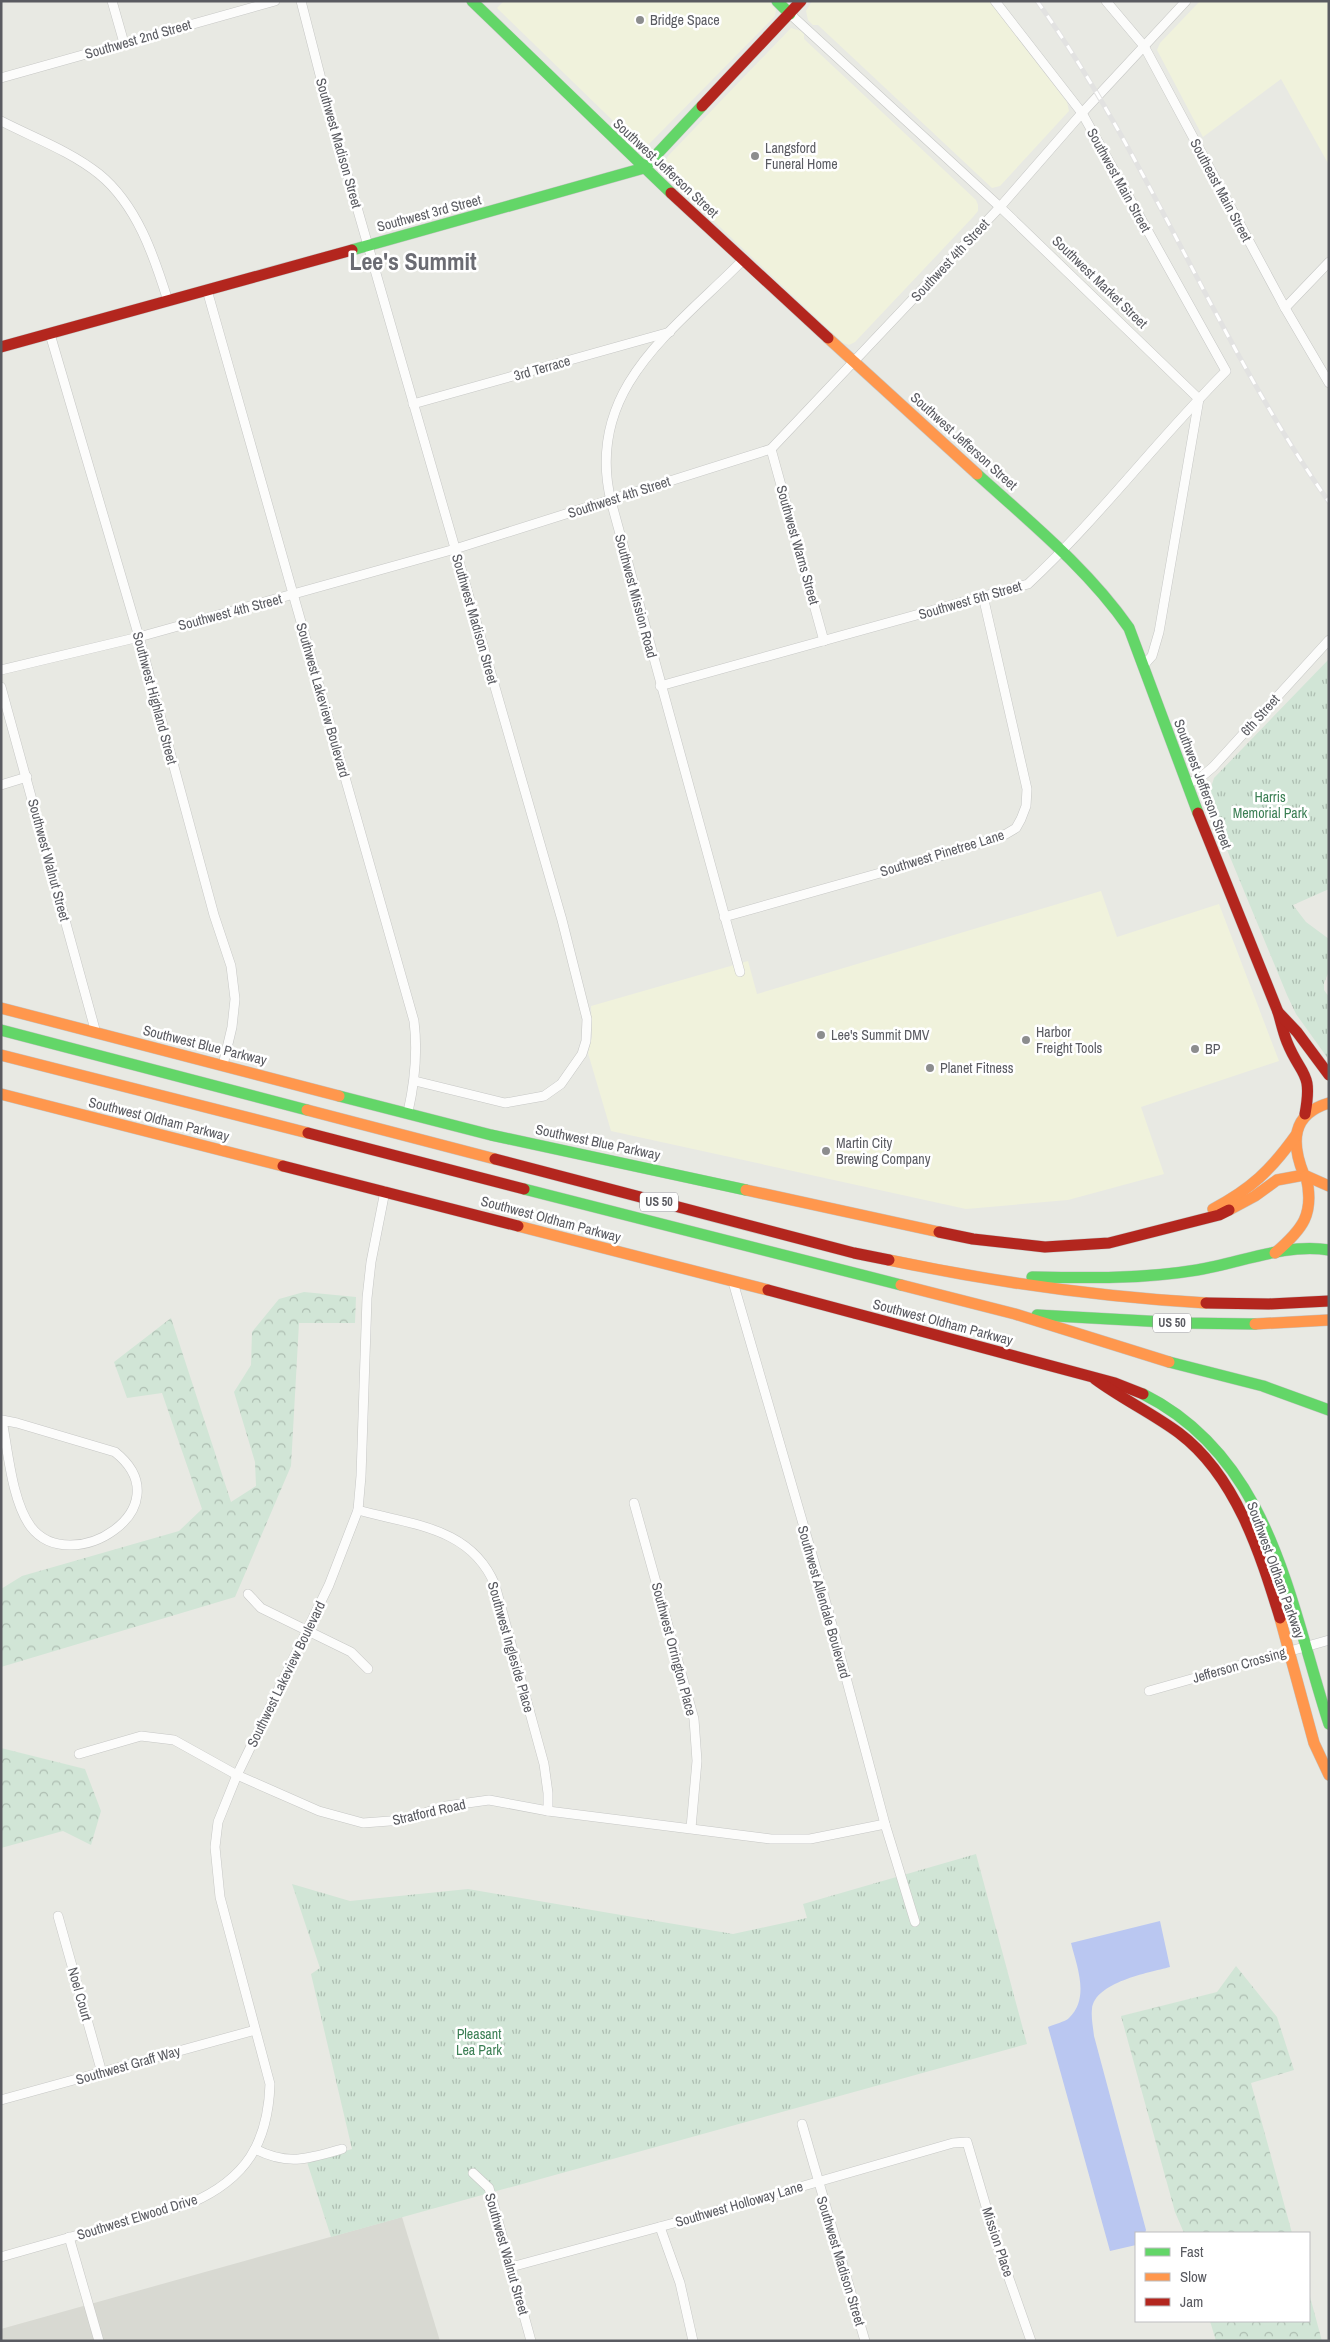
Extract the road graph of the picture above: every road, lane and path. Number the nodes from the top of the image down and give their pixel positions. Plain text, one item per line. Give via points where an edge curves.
1 (112, 1) edge
2 (275, 1) edge
3 (301, 1) edge
4 (472, 1) edge
5 (777, 1) edge
6 (801, 1) edge
7 (995, 1) edge
8 (1106, 1) edge
9 (1186, 1) edge
10 (790, 14) junction
11 (124, 43) junction
12 (1144, 46) junction
13 (1, 78) edge
14 (1082, 113) junction
15 (1, 121) edge
16 (644, 168) junction
17 (1000, 207) junction
18 (368, 246) junction
19 (744, 260) junction
20 (1329, 262) edge
21 (207, 290) junction
22 (168, 301) junction
23 (1285, 308) junction
24 (670, 332) junction
25 (50, 334) junction
26 (1, 348) edge
27 (854, 361) junction
28 (1226, 371) joint
29 (1329, 383) edge
30 (1199, 399) junction
31 (413, 404) junction
32 (771, 449) junction
33 (611, 501) junction
34 (455, 549) junction
35 (1063, 552) junction
36 (294, 595) junction
37 (983, 596) junction
38 (139, 637) junction
39 (1329, 640) edge
40 (824, 641) junction
41 (1143, 666) junction
42 (1, 670) edge
43 (660, 686) junction
44 (1, 687) edge
45 (27, 777) junction
46 (1187, 784) junction
47 (1, 785) edge
48 (724, 918) junction
49 (740, 972) dead end
50 (1, 1008) edge
51 (1278, 1012) junction
52 (1, 1030) edge
53 (96, 1033) junction
54 (1, 1055) edge
55 (223, 1065) junction
56 (1329, 1075) edge
57 (415, 1080) junction
58 (1, 1094) edge
59 (1329, 1103) edge
60 (408, 1112) junction
61 (1305, 1114) junction
62 (1296, 1135) junction
63 (1305, 1176) junction
64 (1329, 1186) edge
65 (385, 1191) junction
66 (1194, 1221) junction
67 (1329, 1250) edge
68 (1274, 1254) junction
69 (965, 1276) junction
70 (733, 1282) junction
71 (1329, 1301) edge
72 (1015, 1314) junction
73 (1329, 1320) edge
74 (1093, 1378) junction
75 (1329, 1410) edge
76 (1, 1419) edge
77 (1244, 1486) junction
78 (1231, 1494) junction
79 (634, 1503) dead end
80 (358, 1510) junction
81 (248, 1594) dead end
82 (307, 1631) junction
83 (1329, 1640) edge
84 (1305, 1646) junction
85 (1290, 1651) junction
86 (368, 1669) dead end
87 (1150, 1691) dead end
88 (1329, 1724) edge
89 (79, 1754) dead end
90 (236, 1775) junction
91 (1329, 1775) edge
92 (548, 1811) junction
93 (885, 1824) junction
94 (691, 1828) junction
95 (58, 1916) dead end
96 (915, 1922) dead end
97 (255, 2030) junction
98 (102, 2073) junction
99 (1, 2100) edge
100 (802, 2124) dead end
101 (967, 2142) joint
102 (255, 2149) junction
103 (342, 2149) dead end
104 (473, 2173) dead end
105 (817, 2181) junction
106 (660, 2227) junction
107 (69, 2237) junction
108 (1, 2257) edge
109 (511, 2267) junction
110 (99, 2341) edge
111 (531, 2341) edge
112 (693, 2341) edge
113 (865, 2341) edge
114 (1031, 2341) edge

1 - 11 street
2 - 11 street, Southwest 2nd Street
3 - 18 street, Southwest Madison Street
4 - 16 main road, Southwest Jefferson Street
5 - 10 main road, Southwest Market Street
6 - 10 main road
7 - 14 street, Southwest Main Street
8 - 12 street, Southeast Main Street
9 - 12 street, Southwest 4th Street
10 - 16 main road
10 - 17 street, Southwest Market Street
11 - 13 street, Southwest 2nd Street
12 - 14 street, Southwest 4th Street
12 - 23 street, Southeast Main Street
14 - 17 street, Southwest 4th Street
14 - 28 street, Southwest Main Street
15 - 22 street via 76,158 100,175 125,200 148,244
16 - 18 main road, Southwest 3rd Street
16 - 19 main road, Southwest Jefferson Street
17 - 27 street, Southwest 4th Street
17 - 30 street, Southwest Market Street
18 - 21 main road, Southwest 3rd Street
18 - 31 street, Southwest Madison Street
19 - 24 street, Southwest Mission Road
19 - 27 main road, Southwest Jefferson Street
20 - 23 street
21 - 22 main road, Southwest 3rd Street
21 - 36 street, Southwest Lakeview Boulevard
22 - 25 main road, Southwest 3rd Street
23 - 29 street, Southeast Main Street
24 - 31 street, 3rd Terrace
24 - 33 street, Southwest Mission Road via 633,374 613,413 604,456
25 - 26 main road, Southwest 3rd Street
25 - 38 street, Southwest Highland Street
27 - 32 street, Southwest 4th Street
27 - 35 main road, Southwest Jefferson Street
28 - 30 street, Southwest 5th Street
30 - 35 street, Southwest 5th Street
30 - 41 street via 1159,632 1152,656
31 - 34 street, Southwest Madison Street
32 - 33 street, Southwest 4th Street
32 - 40 street, Southwest Warns Street
33 - 34 street, Southwest 4th Street
33 - 43 street, Southwest Mission Road
34 - 36 street, Southwest 4th Street
34 - 57 street, Southwest Madison Street via 583,996 587,1029 582,1054 572,1070 561,1084 544,1096 505,1103
35 - 37 street, Southwest 5th Street via 1028,584
35 - 41 main road, Southwest Jefferson Street via 1113,605 1129,628
36 - 38 street, Southwest 4th Street
36 - 57 street, Southwest Lakeview Boulevard via 414,1021 418,1047
37 - 40 street, Southwest 5th Street
37 - 48 street, Southwest Pinetree Lane via 1028,789 1026,806 1016,828 944,855
38 - 42 street, Southwest 4th Street
38 - 55 street, Southwest Highland Street via 214,915 231,966 235,999
39 - 46 street, 6th Street via 1213,767
40 - 43 street, Southwest 5th Street
41 - 46 main road, Southwest Jefferson Street
43 - 48 street, Southwest Mission Road
44 - 45 street, Southwest Walnut Street
45 - 47 street
45 - 53 street, Southwest Walnut Street
46 - 51 main road, Southwest Jefferson Street
48 - 49 street, Southwest Mission Road
50 - 53 main road, Southwest Blue Parkway
51 - 56 main road, Southwest Jefferson Street
51 - 61 main road, Southwest Jefferson Street via 1287,1043 1306,1074 1309,1093
52 - 69 main road, US 50 via 854,1254
53 - 55 main road, Southwest Blue Parkway
54 - 72 main road, US 50
55 - 60 main road, Southwest Blue Parkway
57 - 60 street, Southwest Lakeview Boulevard
58 - 65 main road, Southwest Oldham Parkway
59 - 61 main road via 1318,1105
60 - 66 main road, Southwest Blue Parkway via 492,1135 973,1239 1045,1247 1073,1246 1109,1243
61 - 62 main road, Southwest Jefferson Street
62 - 63 main road via 1296,1153
62 - 66 main road, Southwest Blue Parkway via 1278,1162 1258,1182
63 - 64 main road
63 - 66 main road, Southwest Blue Parkway via 1277,1180 1219,1215
63 - 68 main road via 1311,1198 1306,1219 1294,1237
65 - 70 main road, Southwest Oldham Parkway
65 - 80 street, Southwest Lakeview Boulevard via 367,1298
67 - 68 main road via 1308,1248
68 - 69 main road via 1199,1270 1108,1278
69 - 71 main road, US 50 via 1096,1296 1204,1305
70 - 74 main road, Southwest Oldham Parkway
70 - 93 street, Southwest Allendale Boulevard via 828,1610
72 - 73 main road, US 50 via 1202,1324
72 - 75 main road via 1148,1357 1263,1386
74 - 77 main road, Southwest Oldham Parkway via 1121,1383 1137,1390 1184,1419 1232,1466
74 - 78 main road, Southwest Oldham Parkway via 1112,1394 1175,1428 1203,1455
76 - 76 street via 22,1509 31,1527 41,1536 65,1546 85,1543 105,1536 129,1518 138,1491 135,1475 115,1452
77 - 78 main road
77 - 84 main road, Southwest Oldham Parkway via 1274,1544
78 - 85 main road, Southwest Oldham Parkway via 1244,1518
79 - 94 street, Southwest Orrington Place via 694,1719 696,1761
80 - 82 street, Southwest Lakeview Boulevard via 333,1576
80 - 92 street, Southwest Ingleside Place via 447,1534 463,1542 484,1563 495,1585 544,1764
81 - 82 street via 261,1608
82 - 86 street via 351,1652
82 - 90 street, Southwest Lakeview Boulevard
83 - 84 street, Jefferson Crossing
84 - 85 street, Jefferson Crossing
84 - 88 main road, Southwest Oldham Parkway
85 - 87 street, Jefferson Crossing
85 - 91 main road, Southwest Oldham Parkway via 1314,1743
89 - 90 street, Stratford Road via 141,1736 174,1740
90 - 92 street, Stratford Road via 319,1811 363,1823 403,1820 446,1806 490,1800
90 - 97 street, Southwest Lakeview Boulevard via 218,1822 216,1874
92 - 94 street, Stratford Road
93 - 94 street, Stratford Road via 810,1839 744,1837
93 - 96 street, Southwest Allendale Boulevard
95 - 98 street, Noel Court
97 - 98 street, Southwest Graff Way
97 - 102 street, Southwest Lakeview Boulevard via 270,2084 269,2111
98 - 99 street, Southwest Graff Way
100 - 105 street, Southwest Madison Street
101 - 105 street, Southwest Holloway Lane via 953,2143
101 - 114 street, Mission Place via 998,2247
102 - 103 street via 271,2157 302,2160
102 - 107 street, Southwest Elwood Drive via 240,2170 209,2195
104 - 109 street, Southwest Walnut Street via 489,2188
105 - 106 street, Southwest Holloway Lane
105 - 113 street, Southwest Madison Street
106 - 109 street, Southwest Holloway Lane
106 - 112 street via 680,2283
107 - 108 street, Southwest Elwood Drive
107 - 110 street
109 - 111 street, Southwest Walnut Street

